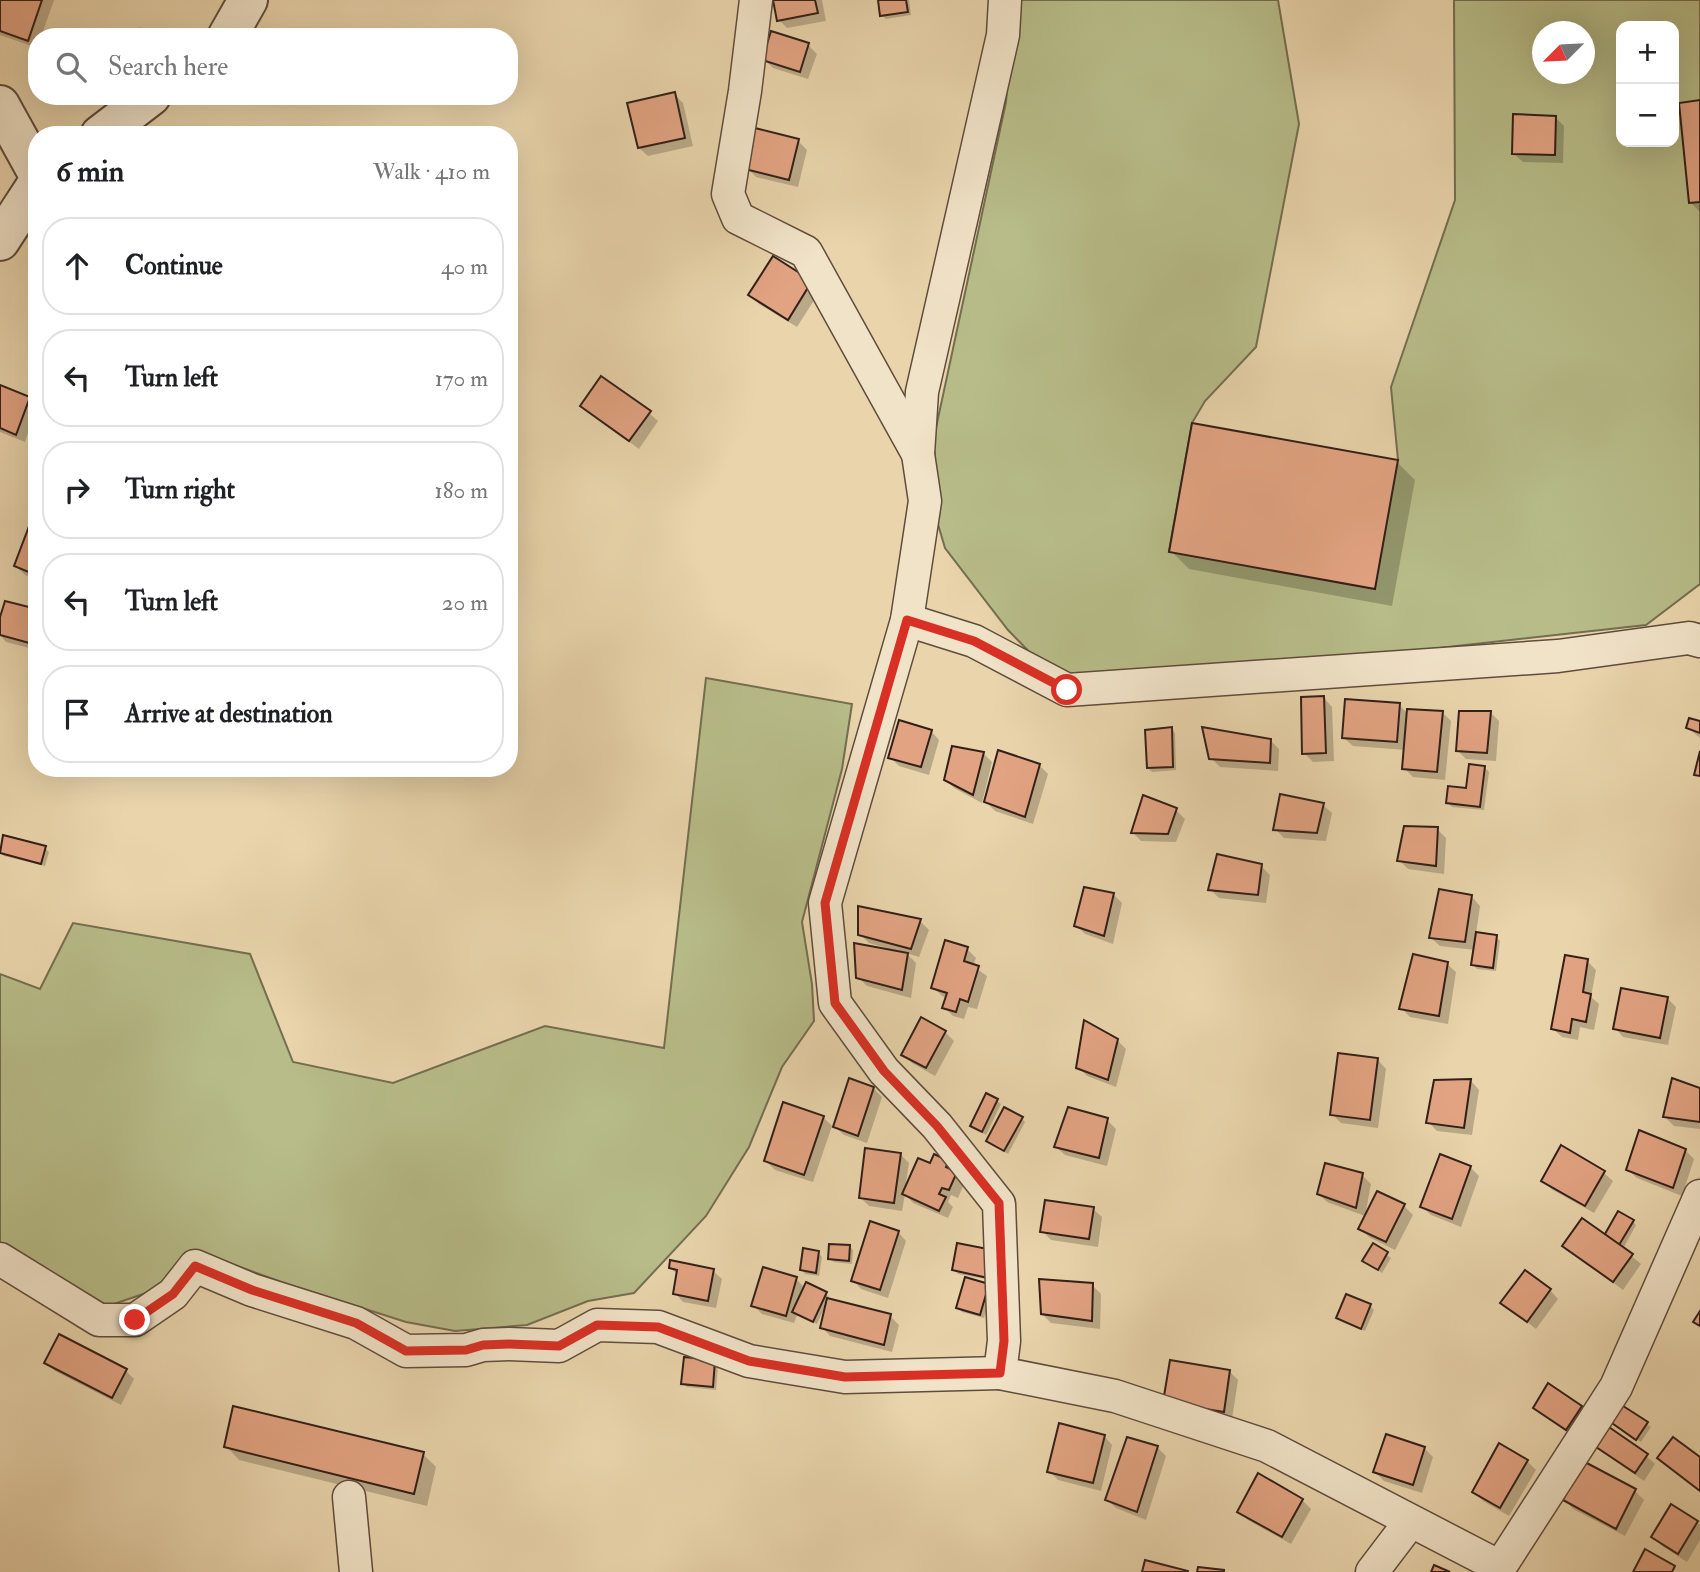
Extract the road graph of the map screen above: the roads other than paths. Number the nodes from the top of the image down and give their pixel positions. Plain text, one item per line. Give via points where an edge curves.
1 (248, 0) edge
2 (756, 0) edge
3 (1005, 0) edge
4 (232, 28) edge
5 (0, 105) edge
6 (139, 105) edge
7 (112, 126) edge
8 (28, 156) edge
9 (28, 198) edge
10 (0, 242) edge
11 (918, 454) junction
12 (907, 620) junction
13 (1700, 640) edge
14 (1700, 1196) edge
15 (0, 1259) edge
16 (1000, 1373) junction
17 (349, 1497) dead end
18 (1410, 1521) junction
19 (1506, 1569) edge
20 (356, 1572) edge
21 (1372, 1572) edge

1 - 4 street
2 - 11 street via 728,194 738,219 806,252
3 - 11 street via 1003,35 922,393
5 - 8 street
6 - 7 street
9 - 10 street
11 - 12 street via 925,501
12 - 13 street via 974,641 1067,690 1558,656
12 - 16 street via 825,903 835,1003 884,1071 937,1126 999,1203 1004,1341
14 - 19 street via 1616,1387
15 - 16 street via 99,1320 135,1320 173,1294 195,1266 252,1290 356,1323 406,1351 509,1344 559,1346 597,1325 658,1327 749,1361 845,1377
16 - 18 street via 1115,1396 1266,1446
17 - 20 street
18 - 19 street
18 - 21 street

